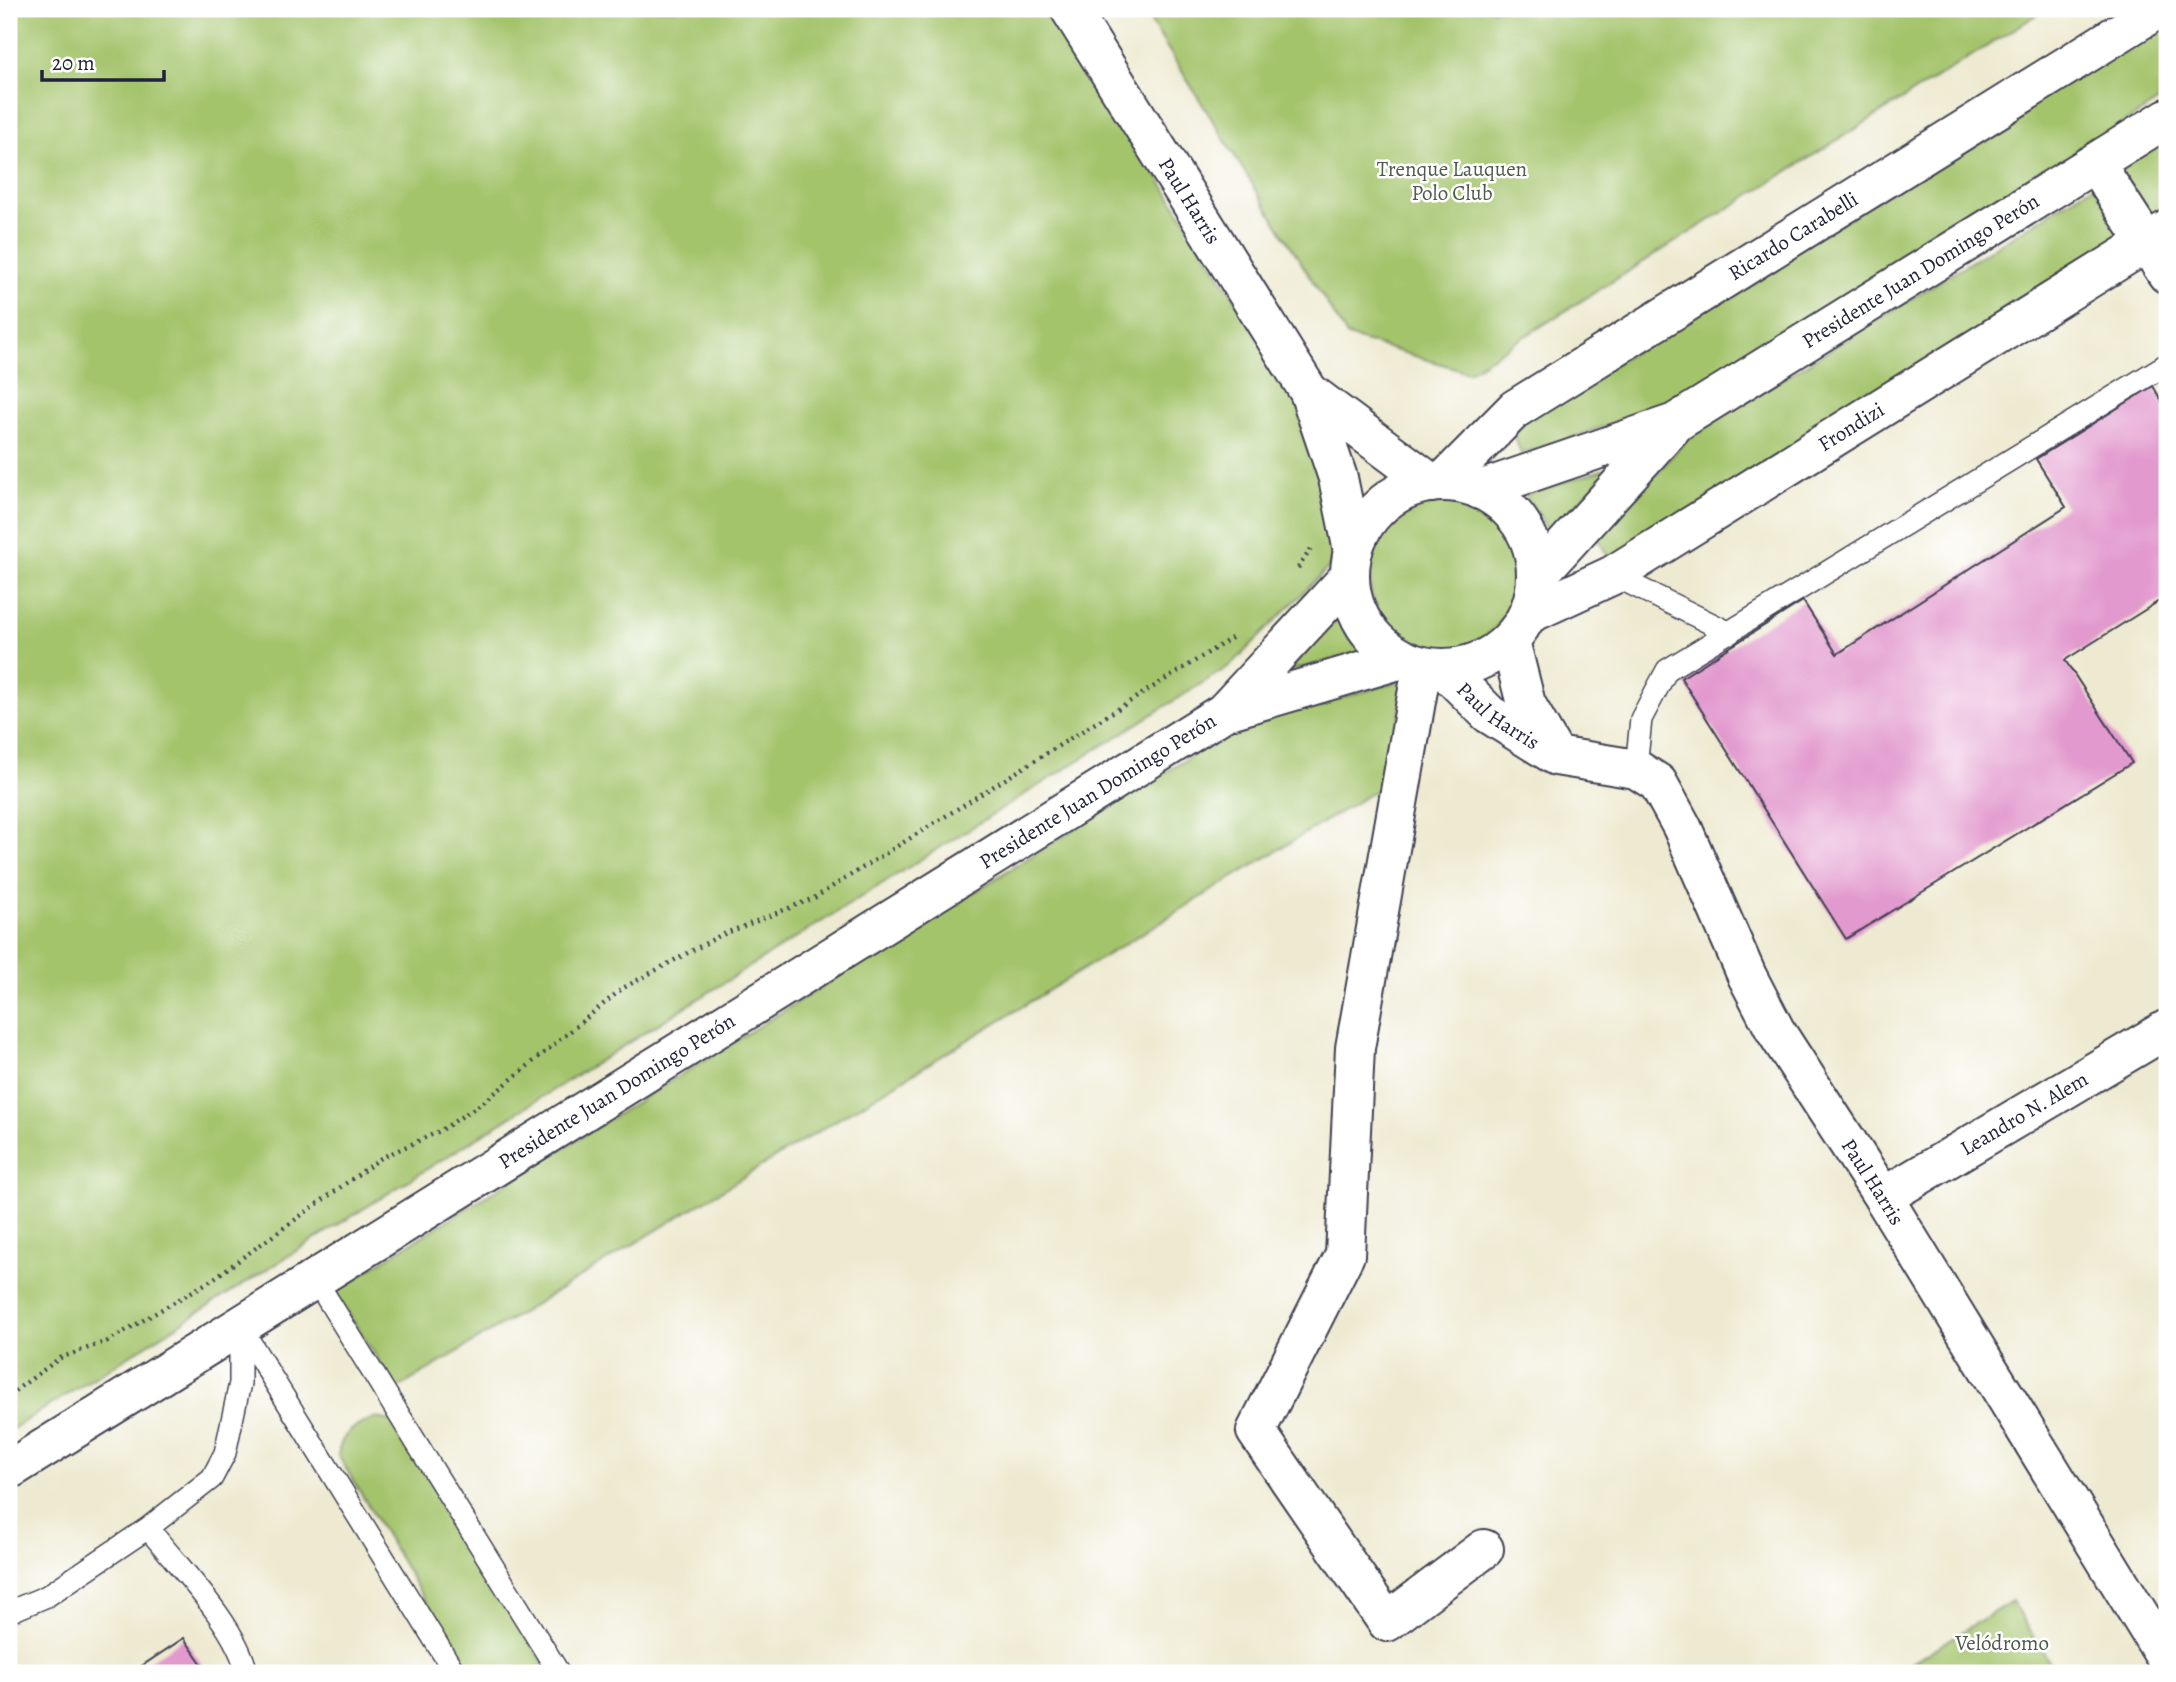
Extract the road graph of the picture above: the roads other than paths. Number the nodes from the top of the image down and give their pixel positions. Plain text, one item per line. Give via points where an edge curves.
1 (1070, 9) edge
2 (2158, 9) edge
3 (2167, 118) edge
4 (2095, 163) junction
5 (2160, 249) edge
6 (2167, 363) edge
7 (1309, 392) junction
8 (1675, 423) junction
9 (1437, 482) junction
10 (1480, 490) junction
11 (1351, 564) junction
12 (1613, 575) junction
13 (1537, 576) junction
14 (1519, 627) junction
15 (1730, 632) junction
16 (1423, 665) junction
17 (1224, 712) junction
18 (1556, 756) junction
19 (1636, 769) junction
20 (2167, 1030) edge
21 (1883, 1197) junction
22 (315, 1279) junction
23 (240, 1326) junction
24 (9, 1470) edge
25 (148, 1528) junction
26 (1485, 1549) dead end
27 (9, 1612) edge
28 (2167, 1660) edge
29 (247, 1673) edge
30 (455, 1673) edge
31 (559, 1673) edge

1 - 7 street, Paul Harris
2 - 9 street, Ricardo Carabelli via 1515,409
3 - 4 street, Presidente Juan Domingo Perón
4 - 5 street
4 - 8 street, Presidente Juan Domingo Perón
5 - 12 street, Frondizi
6 - 15 lane
7 - 9 street, Paul Harris
7 - 11 street, Paul Harris via 1338,478
8 - 10 street, Presidente Juan Domingo Perón
8 - 13 street, Presidente Juan Domingo Perón
9 - 10 street
9 - 11 street via 1405,491 1381,505 1364,526
10 - 13 street via 1503,503 1522,524 1533,549
11 - 16 street via 1353,601 1364,625 1380,645
11 - 17 street, Presidente Juan Domingo Perón
12 - 14 street, Frondizi
12 - 15 lane
13 - 14 street via 1535,595
14 - 16 street via 1491,656 1468,665
14 - 18 street, Paul Harris via 1525,704
15 - 19 lane via 1667,670 1641,719
16 - 17 street, Presidente Juan Domingo Perón
16 - 18 street, Paul Harris
16 - 26 street via 1355,1048 1345,1255 1256,1431 1387,1622
17 - 22 street, Presidente Juan Domingo Perón
18 - 19 street, Paul Harris
19 - 21 street, Paul Harris via 1658,783 1775,1030
20 - 21 street, Leandro N. Alem
21 - 28 street, Paul Harris
22 - 23 street, Presidente Juan Domingo Perón
22 - 31 lane
23 - 24 street, Presidente Juan Domingo Perón
23 - 25 lane via 240,1383 225,1452 212,1478
23 - 30 lane
25 - 27 lane via 47,1596
25 - 29 lane via 223,1624

